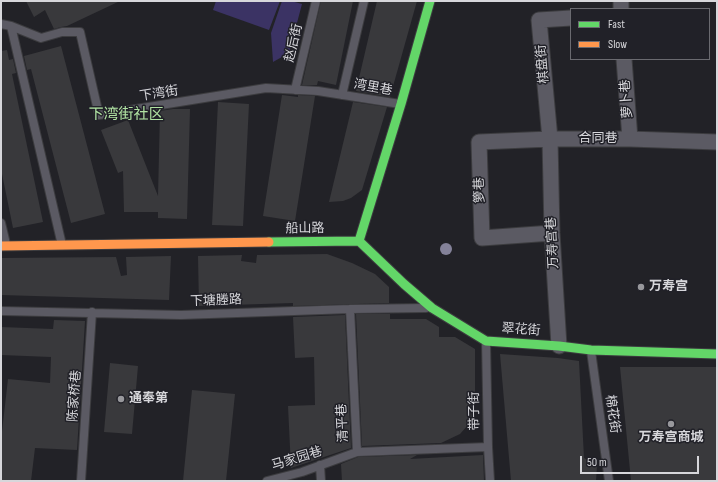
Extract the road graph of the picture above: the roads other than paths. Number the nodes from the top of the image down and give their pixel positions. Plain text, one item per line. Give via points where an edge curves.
1 (316, 1) edge
2 (364, 1) edge
3 (430, 1) edge
4 (570, 18) edge
5 (1, 24) edge
6 (11, 26) junction
7 (624, 60) edge
8 (295, 90) junction
9 (342, 94) junction
10 (401, 104) junction
11 (550, 139) junction
12 (630, 139) junction
13 (478, 142) joint
14 (717, 142) edge
15 (1, 223) edge
16 (552, 233) junction
17 (359, 241) junction
18 (62, 245) junction
19 (4, 246) edge
20 (432, 308) junction
21 (350, 309) junction
22 (1, 311) edge
23 (92, 312) junction
24 (486, 340) junction
25 (559, 346) junction
26 (591, 350) junction
27 (717, 354) edge
28 (488, 447) junction
29 (357, 452) junction
30 (320, 465) junction
31 (81, 481) edge
32 (267, 481) edge
33 (321, 481) edge
34 (490, 481) edge
35 (609, 481) edge

1 - 8 lane, 赵后街
2 - 9 lane
3 - 10 street
4 - 11 street, 棋盘街 via 539,20
5 - 6 lane, 下湾街
6 - 8 lane, 下湾街 via 41,38 62,32 80,32 99,115 266,88
6 - 18 lane
7 - 12 street, 萝卜巷
8 - 9 lane, 下湾街
9 - 10 lane, 湾里巷
10 - 17 street
11 - 12 street, 合同巷
11 - 13 street, 合同巷
11 - 16 street, 万寿宫巷
12 - 14 street, 合同巷
13 - 16 street, 箩巷 via 482,238
15 - 19 lane
16 - 25 street, 万寿宫巷
17 - 18 street, 船山路
17 - 20 street, 翠花街 via 408,280
18 - 19 street, 船山路
20 - 21 lane, 下塘塍路
20 - 24 street, 翠花街
21 - 23 lane, 下塘塍路 via 181,315
21 - 29 lane, 清平巷
22 - 23 lane, 下塘塍路
23 - 31 lane, 陈家桥巷
24 - 25 street, 翠花街
24 - 28 lane, 带子街
25 - 26 street, 翠花街
26 - 27 street, 翠花街
26 - 35 lane, 棉花街
28 - 29 lane, 清平巷
28 - 34 lane, 带子街
29 - 30 lane, 马家园巷
30 - 32 lane, 马家园巷
30 - 33 lane

